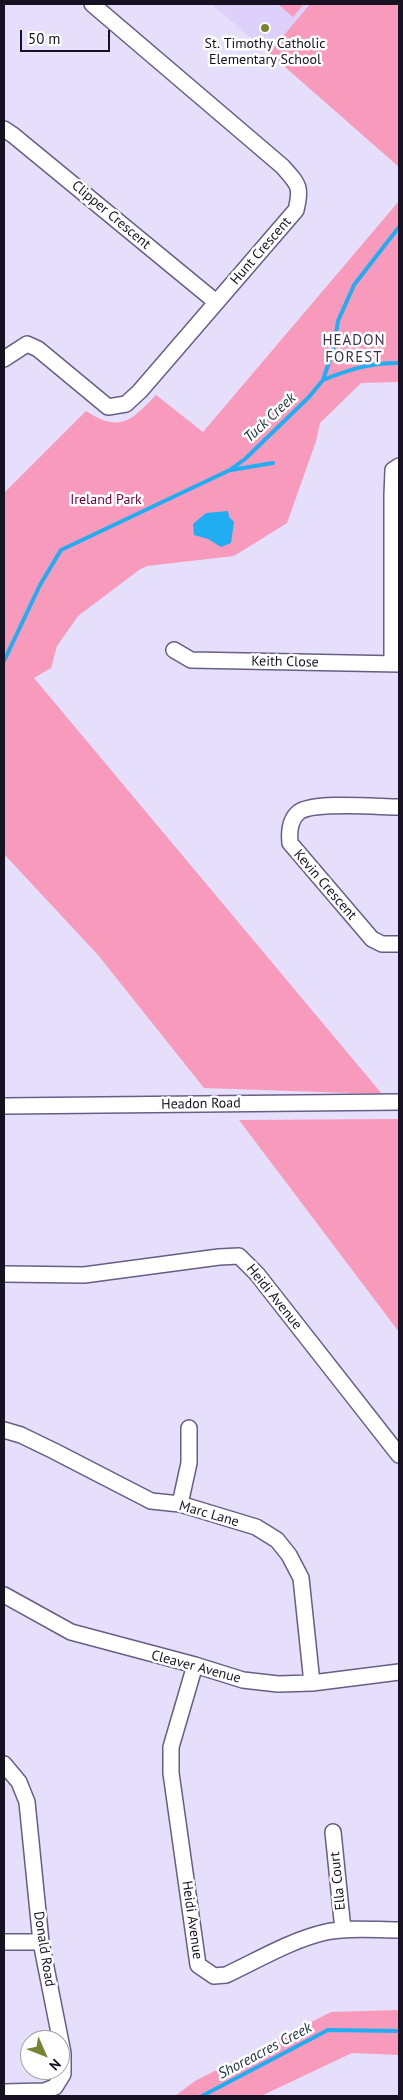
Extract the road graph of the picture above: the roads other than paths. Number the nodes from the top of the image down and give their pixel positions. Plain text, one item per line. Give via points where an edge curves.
1 (92, 4) edge
2 (4, 129) edge
3 (216, 302) junction
4 (4, 359) edge
5 (399, 466) edge
6 (174, 650) dead end
7 (396, 664) edge
8 (399, 807) edge
9 (399, 944) edge
10 (399, 1102) edge
11 (4, 1106) edge
12 (4, 1274) edge
13 (189, 1428) dead end
14 (4, 1430) edge
15 (399, 1454) edge
16 (180, 1504) junction
17 (4, 1595) edge
18 (194, 1665) junction
19 (399, 1672) edge
20 (312, 1683) junction
21 (4, 1764) edge
22 (333, 1832) dead end
23 (343, 1930) junction
24 (399, 1930) edge
25 (4, 1942) edge
26 (41, 1942) junction
27 (4, 2092) edge

1 - 3 street, Hunt Crescent via 295,180 300,194 296,210
2 - 3 street, Clipper Crescent
3 - 4 street, Hunt Crescent via 126,404 108,407 38,349 27,344
5 - 7 street via 393,470 392,496
6 - 7 street, Keith Close via 191,660
8 - 9 street, Kevin Crescent via 312,806 298,812 288,830 290,844 372,939 382,944
10 - 11 street, Headon Road
12 - 15 street, Heidi Avenue via 84,1275 240,1256
13 - 16 street via 189,1463
14 - 16 street, Marc Lane via 37,1443 151,1501
16 - 20 street, Marc Lane via 256,1527 277,1540 289,1555 301,1578
17 - 18 street, Cleaver Avenue via 71,1632
18 - 20 street, Cleaver Avenue via 243,1680
18 - 23 street, Heidi Avenue via 171,1747 171,1773 198,1965 214,1976 226,1975 297,1942 325,1932
19 - 20 street, Cleaver Avenue
21 - 26 street, Donald Road via 19,1782 27,1802
22 - 23 street, Ella Court
23 - 24 street, Heidi Avenue
25 - 26 street
26 - 27 street, Donald Road via 63,2053 63,2074 55,2087 44,2091

